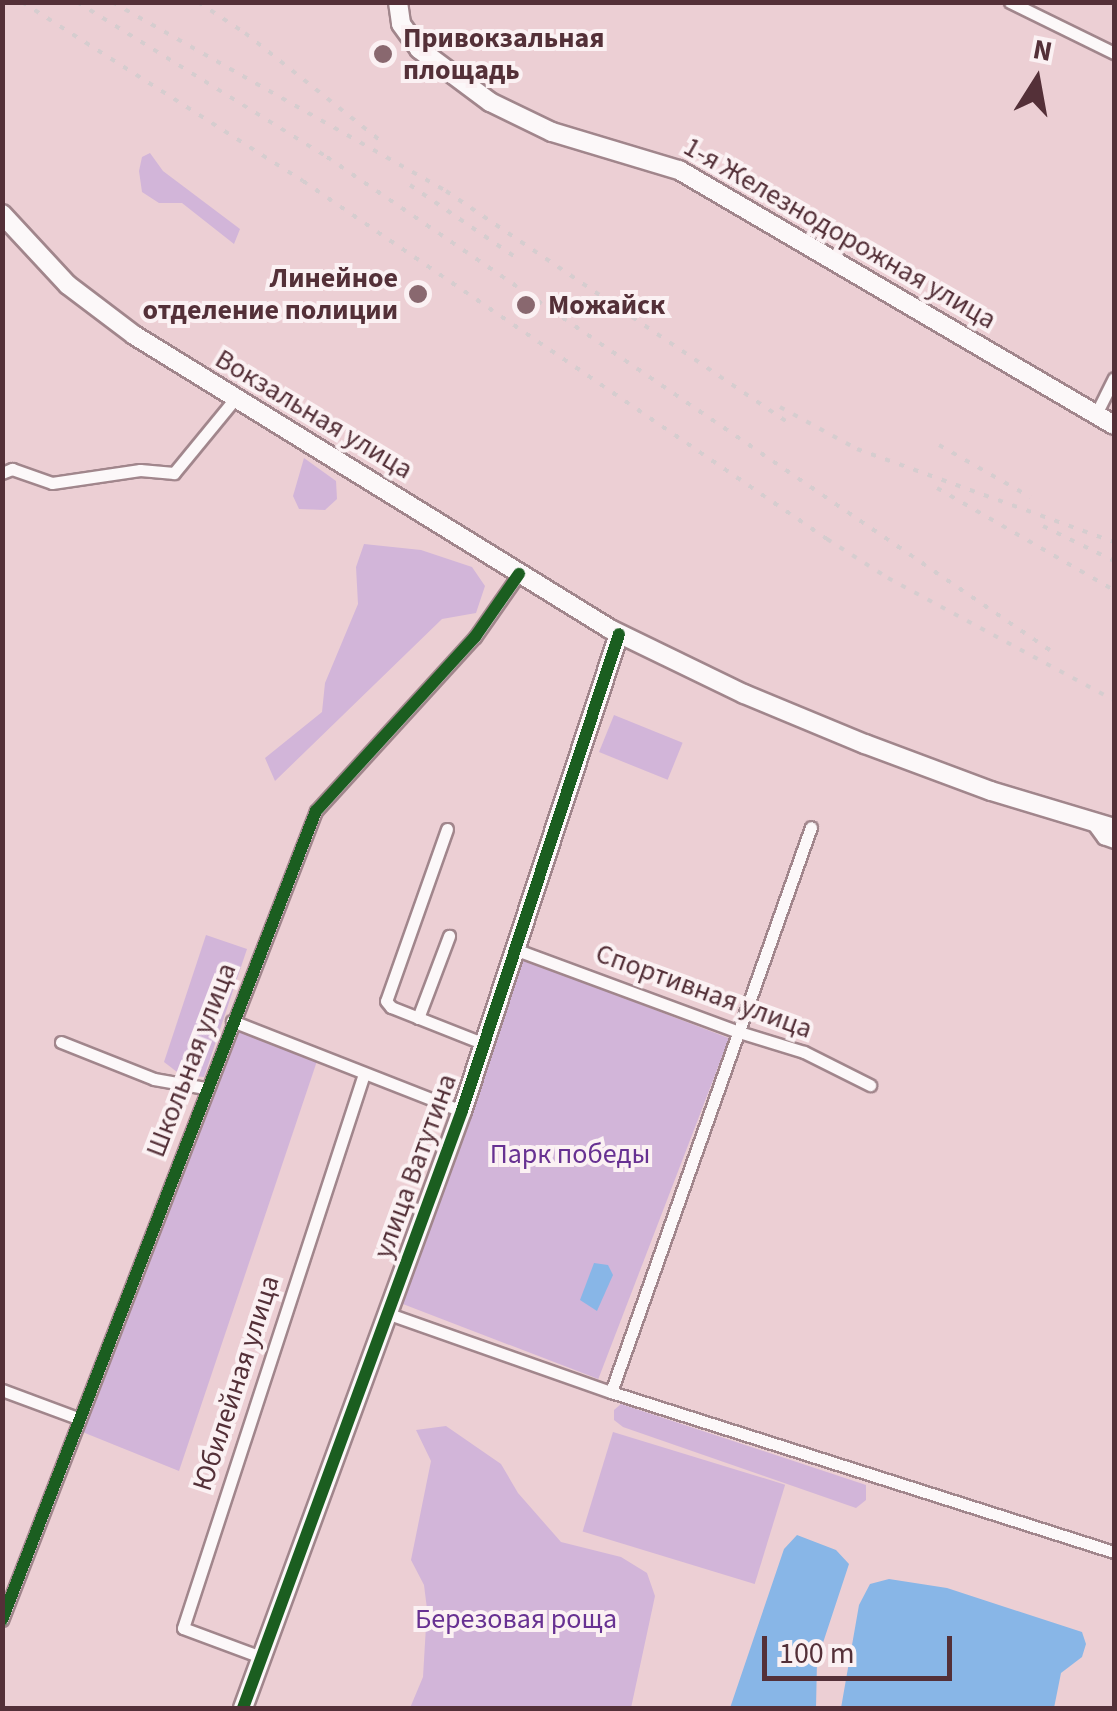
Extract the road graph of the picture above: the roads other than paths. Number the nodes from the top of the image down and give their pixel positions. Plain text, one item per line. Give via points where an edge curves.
1 (398, 2) edge
2 (1010, 2) edge
3 (1114, 53) edge
4 (2, 214) edge
5 (1114, 378) edge
6 (234, 400) junction
7 (1096, 414) junction
8 (1114, 425) edge
9 (2, 473) edge
10 (519, 574) junction
11 (620, 634) junction
12 (1091, 822) junction
13 (812, 827) dead end
14 (1114, 828) edge
15 (447, 829) dead end
16 (1114, 842) edge
17 (449, 936) dead end
18 (517, 950) junction
19 (418, 1018) junction
20 (232, 1020) junction
21 (739, 1032) junction
22 (60, 1042) dead end
23 (485, 1044) junction
24 (364, 1074) junction
25 (870, 1086) dead end
26 (205, 1088) junction
27 (462, 1112) junction
28 (389, 1314) junction
29 (2, 1390) edge
30 (611, 1392) junction
31 (80, 1419) junction
32 (1114, 1552) edge
33 (2, 1620) edge
34 (261, 1657) junction
35 (243, 1708) edge

1 - 7 main road, 1-я Железнодорожная улица via 418,49 490,102 552,132 679,170
2 - 3 street
4 - 6 main road, Вокзальная улица via 85,300
5 - 7 street
6 - 9 street via 174,473 140,470 52,484 12,469
6 - 10 main road, Вокзальная улица
7 - 8 main road, 1-я Железнодорожная улица
10 - 11 main road, Вокзальная улица
10 - 20 street, Школьная улица via 475,636 316,811
11 - 12 main road, Вокзальная улица via 865,744
11 - 18 main road, улица Ватутина
12 - 14 main road, Вокзальная улица
12 - 16 street
13 - 21 street
15 - 19 street via 386,996 390,1007
17 - 19 street
18 - 21 street, Спортивная улица
18 - 23 main road, улица Ватутина
19 - 23 street
20 - 24 street
20 - 26 street, Школьная улица
21 - 25 street, Спортивная улица via 804,1052
21 - 30 street
22 - 26 street via 154,1080
23 - 27 main road, улица Ватутина
24 - 27 street
24 - 34 street, Юбилейная улица via 182,1628
26 - 31 street, Школьная улица
27 - 28 main road, улица Ватутина
28 - 30 street
28 - 34 main road, улица Ватутина
29 - 31 street
30 - 32 street
31 - 33 street, Школьная улица
34 - 35 main road, улица Ватутина

